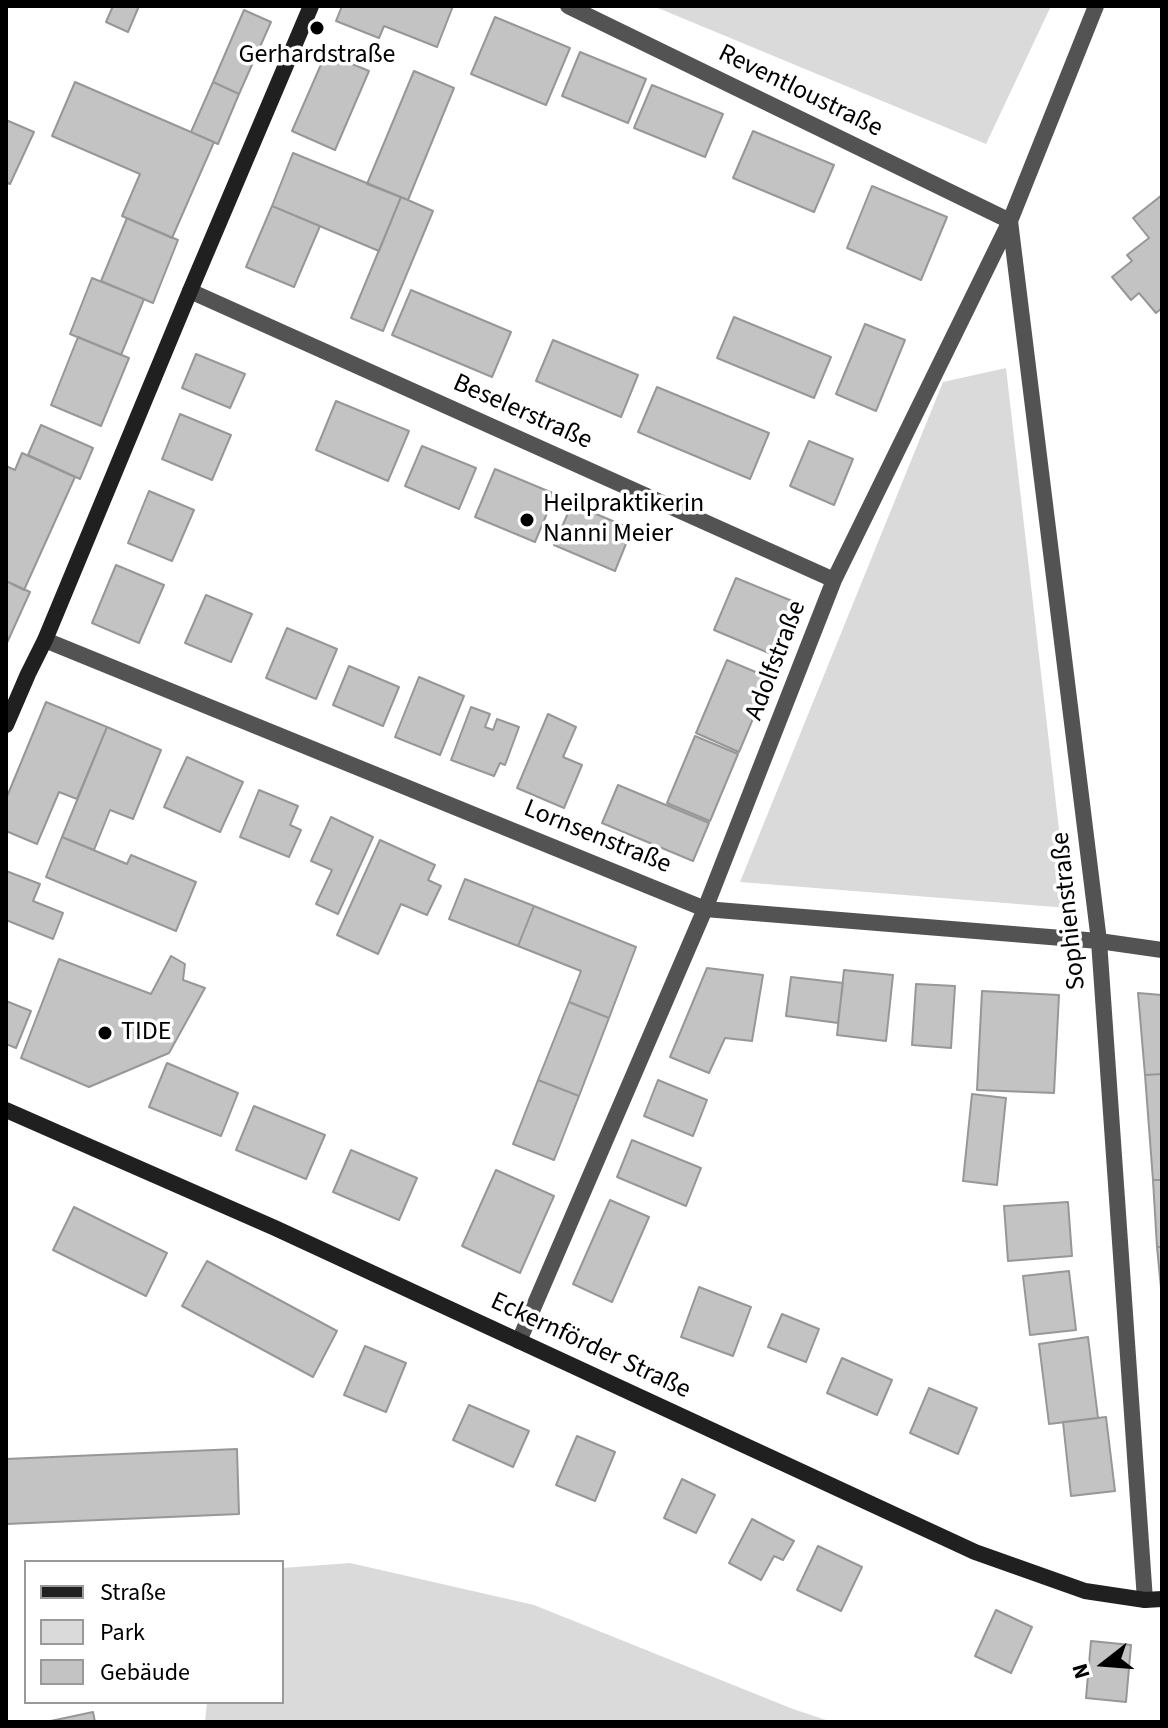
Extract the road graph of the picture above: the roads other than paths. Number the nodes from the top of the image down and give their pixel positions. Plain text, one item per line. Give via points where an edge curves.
1 (311, 6) edge
2 (568, 6) edge
3 (1096, 6) edge
4 (1010, 221) junction
5 (190, 291) junction
6 (834, 580) junction
7 (45, 640) junction
8 (6, 725) edge
9 (705, 909) junction
10 (1099, 941) junction
11 (1162, 950) edge
12 (6, 1110) edge
13 (519, 1341) junction
14 (1154, 1599) edge

1 - 5 street
2 - 4 street, Reventloustraße
3 - 4 street, Adolfstraße
4 - 6 street, Adolfstraße
4 - 10 street, Sophienstraße
5 - 6 street, Beselerstraße
5 - 7 street
6 - 9 street, Adolfstraße
7 - 8 street
7 - 9 street, Lornsenstraße
9 - 10 street, Lornsenstraße
9 - 13 street, Adolfstraße
10 - 11 street, Lornsenstraße
10 - 14 street, Sophienstraße
12 - 13 street, Eckernförder Straße
13 - 14 street, Eckernförder Straße via 975,1552 1085,1591

